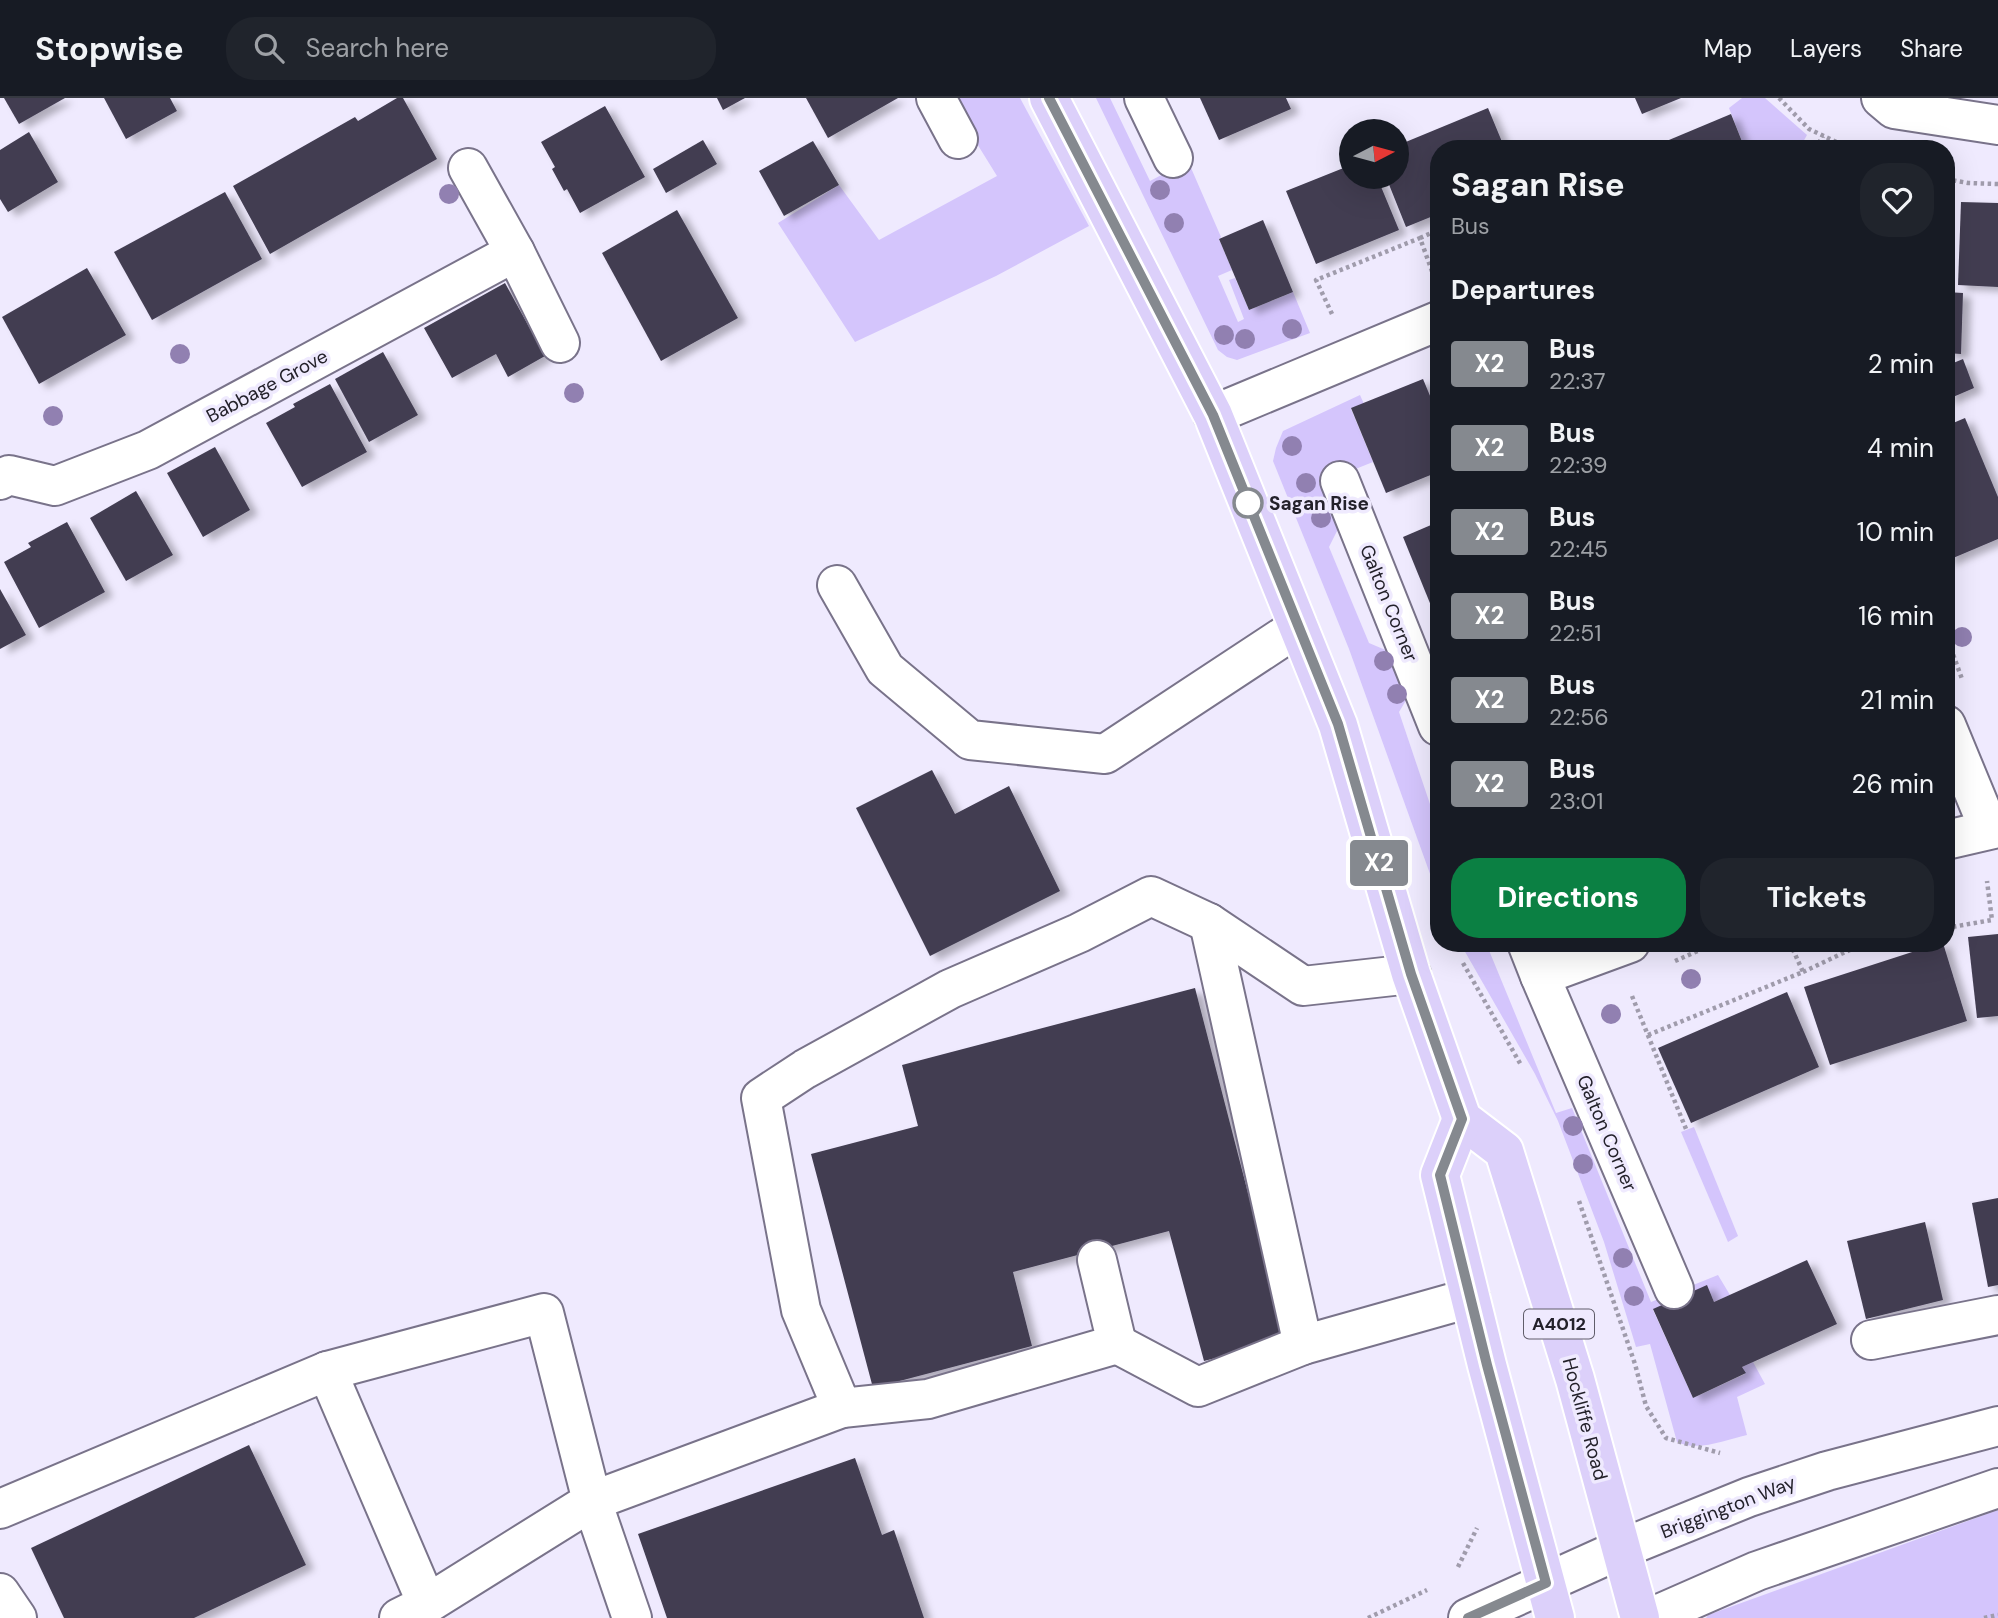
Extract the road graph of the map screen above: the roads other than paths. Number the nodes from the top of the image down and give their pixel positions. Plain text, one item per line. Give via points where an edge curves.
1 (936, 98) edge
2 (1049, 98) edge
3 (1143, 98) edge
4 (1881, 98) edge
5 (1998, 125) edge
6 (958, 139) dead end
7 (1173, 158) dead end
8 (468, 168) dead end
9 (515, 252) junction
10 (1430, 324) edge
11 (560, 343) dead end
12 (1213, 415) junction
13 (3, 472) edge
14 (1340, 481) dead end
15 (837, 585) dead end
16 (1298, 626) junction
17 (1430, 706) edge
18 (1955, 744) edge
19 (1994, 828) edge
20 (1955, 839) edge
21 (1209, 923) junction
22 (1579, 952) edge
23 (1534, 960) edge
24 (1411, 974) junction
25 (1462, 1119) junction
26 (1097, 1260) dead end
27 (1674, 1289) dead end
28 (1470, 1298) junction
29 (1998, 1315) edge
30 (1871, 1340) dead end
31 (1117, 1344) junction
32 (1303, 1345) junction
33 (327, 1371) junction
34 (842, 1408) junction
35 (1998, 1426) edge
36 (1998, 1488) edge
37 (593, 1501) junction
38 (0, 1509) edge
39 (1621, 1549) junction
40 (0, 1593) edge
41 (1550, 1601) edge
42 (413, 1611) edge
43 (17, 1618) edge
44 (632, 1618) edge
45 (1468, 1618) edge
46 (1640, 1618) edge
47 (1650, 1618) edge

1 - 6 street
2 - 12 main road
3 - 7 street
4 - 5 street via 1894,109
8 - 9 street
9 - 11 street
9 - 13 street, Babbage Grove via 148,450 55,486
10 - 12 street
12 - 16 main road
14 - 17 street, Galton Corner
15 - 16 street via 885,669 970,740 1105,754
16 - 24 main road via 1338,724
18 - 19 street
19 - 20 street
21 - 24 street via 1303,986
21 - 32 street
21 - 34 street via 1151,896 950,989 761,1098 801,1310
22 - 23 street, Galton Corner
23 - 27 street, Galton Corner
24 - 25 main road
25 - 28 main road via 1440,1175
25 - 39 main road, Hockliffe Road / A4012 via 1504,1151 1562,1333
26 - 31 street
28 - 32 street
28 - 41 main road
29 - 30 street
31 - 32 street via 1198,1387
31 - 34 street via 929,1399
33 - 37 street via 544,1313
33 - 38 street
33 - 42 street
34 - 37 street
35 - 39 street, Briggington Way via 1814,1475
36 - 47 street via 1757,1571
37 - 42 street
37 - 44 street
39 - 41 street, Briggington Way
39 - 46 main road, Hockliffe Road / A4012
40 - 43 street
41 - 45 street, Briggington Way

